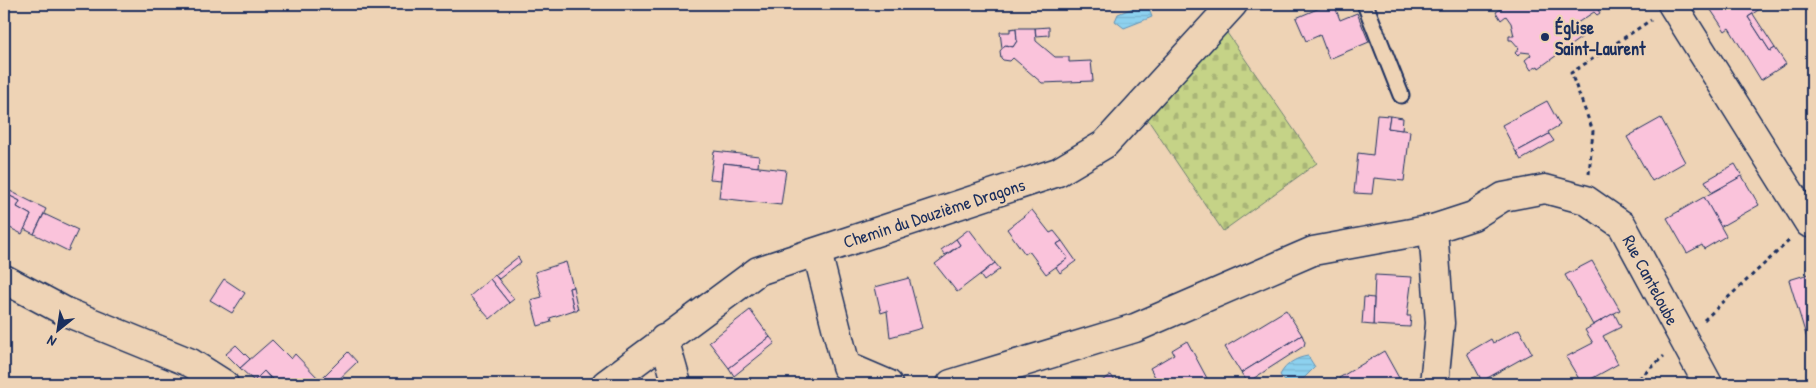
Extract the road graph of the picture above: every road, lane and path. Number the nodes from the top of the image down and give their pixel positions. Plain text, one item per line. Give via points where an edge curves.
1 (1232, 4) edge
2 (1365, 4) edge
3 (1672, 5) edge
4 (1401, 95) dead end
5 (1586, 200) junction
6 (1809, 223) joint
7 (1433, 229) junction
8 (817, 252) junction
9 (4, 279) edge
10 (664, 339) junction
11 (1682, 339) junction
12 (224, 384) edge
13 (606, 384) edge
14 (677, 384) edge
15 (888, 384) edge
16 (951, 384) edge
17 (1434, 384) edge
18 (1633, 384) edge
19 (1708, 384) edge

1 - 8 street, Chemin du Douzième Dragons via 1105,144 1058,172
2 - 4 lane
3 - 5 path via 1572,73 1594,131
3 - 6 street
5 - 7 street, Rue Canteloube via 1545,189 1528,192 1503,197 1473,216
5 - 11 street, Rue Canteloube via 1622,225
6 - 11 path
7 - 16 street, Rue Canteloube via 1313,251 1135,328
7 - 17 street via 1440,323
8 - 10 street, Chemin du Douzième Dragons via 758,271
8 - 15 street via 846,366
9 - 12 street via 66,312 191,363
10 - 13 street, Chemin du Douzième Dragons
10 - 14 street
11 - 18 path
11 - 19 street, Rue Canteloube

